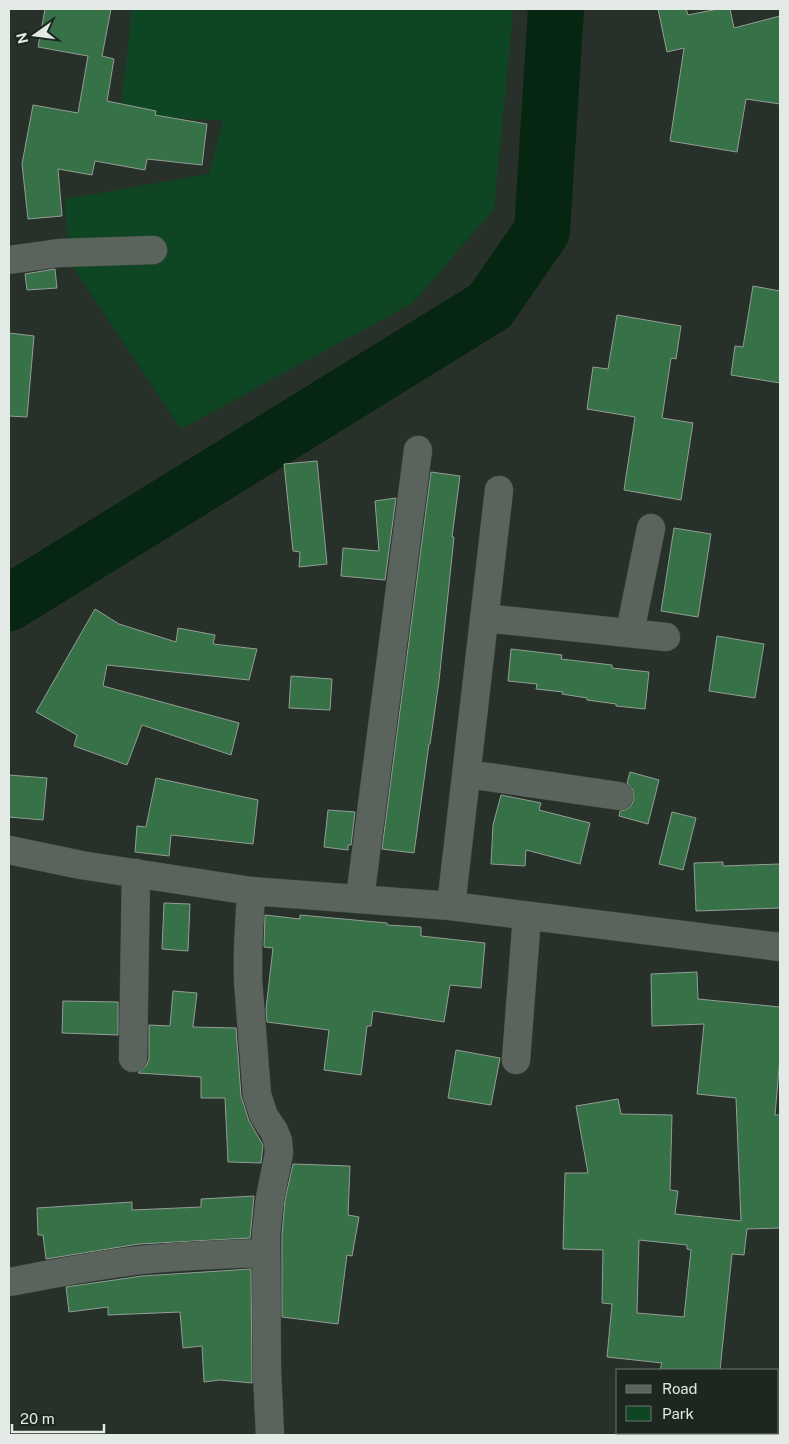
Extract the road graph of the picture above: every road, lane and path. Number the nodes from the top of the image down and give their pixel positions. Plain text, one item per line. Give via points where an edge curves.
1 (153, 250) dead end
2 (9, 260) edge
3 (418, 450) dead end
4 (499, 490) dead end
5 (651, 528) dead end
6 (484, 618) junction
7 (630, 632) junction
8 (666, 637) dead end
9 (467, 774) junction
10 (619, 796) dead end
11 (9, 850) edge
12 (136, 873) junction
13 (251, 891) junction
14 (360, 898) junction
15 (451, 906) junction
16 (527, 916) junction
17 (780, 947) edge
18 (133, 1058) dead end
19 (516, 1060) dead end
20 (266, 1253) junction
21 (9, 1282) edge
22 (270, 1435) edge

1 - 2 street via 59,253
3 - 14 street
4 - 6 street
5 - 7 street
6 - 7 street
6 - 9 street
7 - 8 street
9 - 10 street
9 - 15 street
11 - 12 street
12 - 13 street
12 - 18 street
13 - 14 street
13 - 20 street via 248,980 257,1095 260,1108 278,1141 279,1153 270,1198
14 - 15 street
15 - 16 street
16 - 17 street
16 - 19 street
20 - 21 street via 139,1260
20 - 22 street

